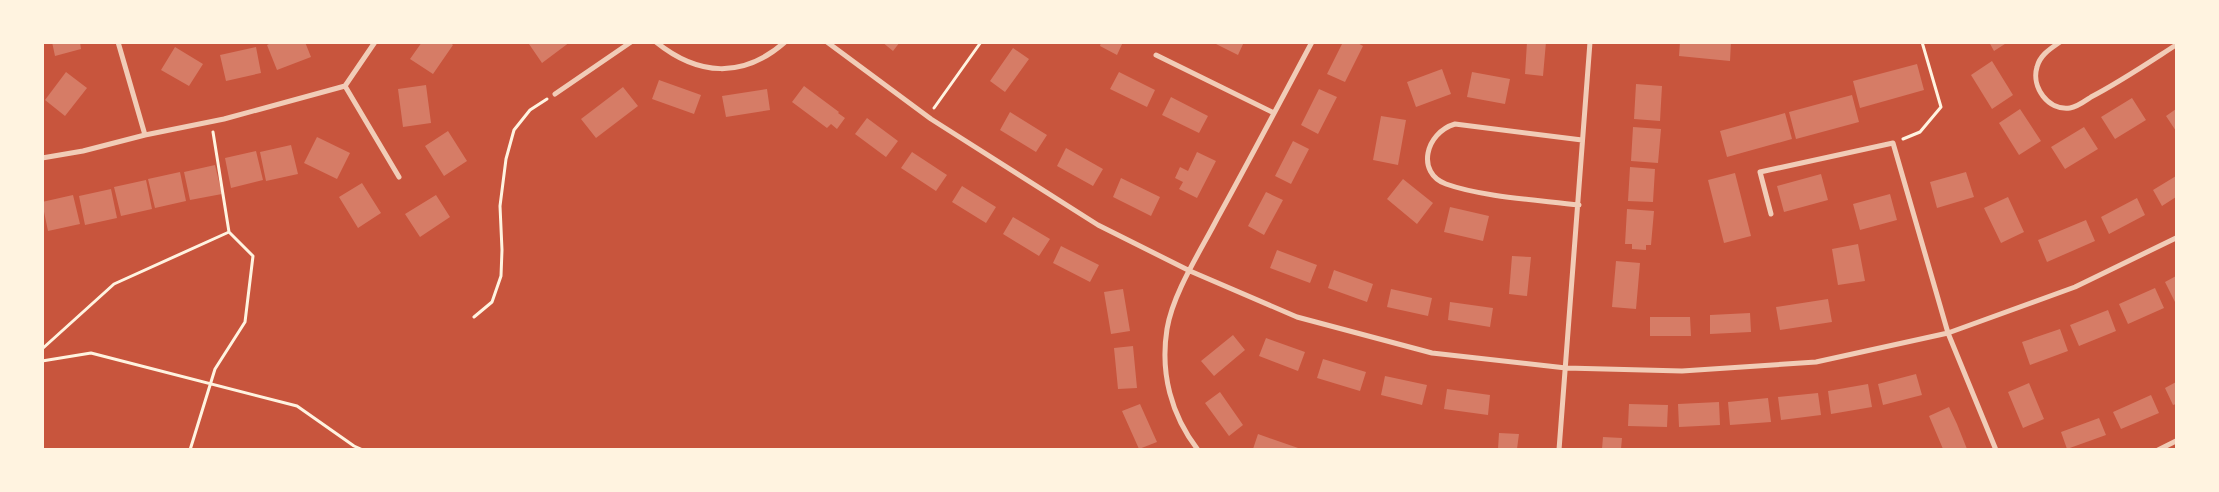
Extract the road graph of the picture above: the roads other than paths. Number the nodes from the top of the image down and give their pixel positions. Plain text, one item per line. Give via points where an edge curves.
1 (118, 42) edge
2 (376, 42) edge
3 (632, 42) edge
4 (656, 42) edge
5 (785, 42) edge
6 (827, 42) edge
7 (1312, 42) edge
8 (1590, 42) edge
9 (2060, 42) edge
10 (2176, 45) edge
11 (1156, 55) dead end
12 (345, 86) junction
13 (555, 94) road end
14 (1274, 112) junction
15 (145, 136) junction
16 (1582, 140) junction
17 (42, 158) edge
18 (399, 177) dead end
19 (1578, 206) junction
20 (1771, 214) dead end
21 (2176, 238) edge
22 (1190, 271) junction
23 (1948, 333) junction
24 (1566, 368) junction
25 (2176, 441) edge
26 (1198, 450) edge
27 (1559, 450) edge
28 (1996, 450) edge
29 (2158, 450) edge

1 - 15 street
2 - 12 street
3 - 13 street
4 - 5 street via 682,61 712,69 744,66 772,54
6 - 22 street via 928,116 1098,225
7 - 14 street
8 - 16 street
9 - 10 street via 2041,58 2035,78 2037,88 2050,103 2071,108 2117,84
11 - 14 street
12 - 15 street
12 - 18 street
14 - 22 street
15 - 17 street
16 - 19 street
16 - 19 street via 1455,124 1437,133 1428,150 1431,169 1444,183 1499,195
19 - 24 street
20 - 23 street via 1760,172 1893,144
21 - 23 street via 2075,287
22 - 24 street via 1297,317 1432,353
22 - 26 street via 1168,327 1165,376 1182,426
23 - 24 street via 1816,362 1682,370
23 - 28 street
24 - 27 street
25 - 29 street

